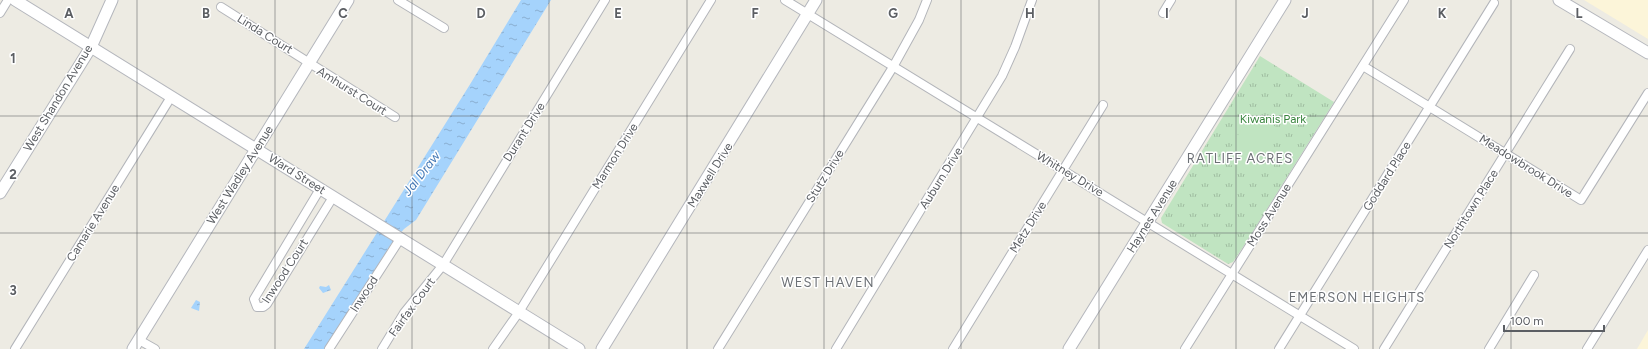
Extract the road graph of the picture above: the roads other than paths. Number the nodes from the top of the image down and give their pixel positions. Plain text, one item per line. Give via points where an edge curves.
1 (8, 0) edge
2 (15, 0) edge
3 (112, 0) edge
4 (348, 0) edge
5 (398, 0) edge
6 (605, 0) edge
7 (711, 0) edge
8 (785, 0) edge
9 (816, 0) edge
10 (927, 0) edge
11 (1032, 0) edge
12 (1171, 0) edge
13 (1285, 0) edge
14 (1404, 0) edge
15 (1559, 0) edge
16 (1494, 3) dead end
17 (221, 7) dead end
18 (0, 12) edge
19 (1163, 13) dead end
20 (809, 14) junction
21 (444, 28) dead end
22 (91, 47) junction
23 (1570, 50) dead end
24 (1648, 53) edge
25 (308, 64) junction
26 (1363, 66) junction
27 (893, 67) junction
28 (1648, 94) edge
29 (172, 97) junction
30 (1103, 105) dead end
31 (1430, 107) junction
32 (395, 117) dead end
33 (978, 118) junction
34 (256, 149) junction
35 (1505, 153) junction
36 (1063, 170) junction
37 (320, 189) junction
38 (0, 193) edge
39 (333, 196) junction
40 (1148, 222) junction
41 (400, 239) junction
42 (1648, 250) edge
43 (443, 265) junction
44 (1232, 274) junction
45 (1534, 275) dead end
46 (519, 312) junction
47 (1300, 316) junction
48 (136, 344) edge
49 (15, 349) edge
50 (155, 349) edge
51 (329, 349) edge
52 (382, 349) edge
53 (493, 349) edge
54 (579, 349) edge
55 (602, 349) edge
56 (718, 349) edge
57 (836, 349) edge
58 (952, 349) edge
59 (1069, 349) edge
60 (1185, 349) edge
61 (1280, 349) edge
62 (1354, 349) edge
63 (1384, 349) edge
64 (1489, 349) edge
65 (1587, 349) edge

1 - 18 street
2 - 22 street, Ward Street
3 - 22 street, West Shandon Avenue
4 - 25 street, West Wadley Avenue
5 - 21 street
6 - 43 street, Durant Drive
7 - 46 street, Marmon Drive
8 - 20 street, Whitney Drive
9 - 20 street, Maxwell Drive
10 - 27 street, Stutz Drive
11 - 33 street, Auburn Drive via 1002,76
12 - 19 street
13 - 40 street, Haynes Avenue
14 - 26 street, Moss Avenue
15 - 24 street
16 - 31 street, Goddard Place
17 - 25 street, Linda Court via 302,57
20 - 27 street, Whitney Drive
20 - 55 street, Maxwell Drive
22 - 29 street, Ward Street
22 - 38 street, West Shandon Avenue
23 - 35 street, Northtown Place
25 - 32 street, Amhurst Court
25 - 34 street, West Wadley Avenue
26 - 31 street, Meadowbrook Drive
26 - 44 street, Moss Avenue
27 - 33 street, Whitney Drive
27 - 56 street, Stutz Drive
28 - 35 street, Meadowbrook Drive via 1581,200
29 - 34 street, Ward Street
29 - 49 street, Camarie Avenue
30 - 36 street, Metz Drive
31 - 35 street, Meadowbrook Drive
31 - 47 street, Goddard Place
33 - 36 street, Whitney Drive
33 - 57 street, Auburn Drive
34 - 37 street, Ward Street
34 - 48 street, West Wadley Avenue
35 - 63 street, Northtown Place
36 - 40 street, Whitney Drive
36 - 58 street, Metz Drive
37 - 39 street, Ward Street
37 - 39 street, Inwood Court via 254,299 257,307 267,304
39 - 41 street, Ward Street
40 - 44 street, Whitney Drive
40 - 59 street, Haynes Avenue
41 - 43 street, Ward Street
41 - 51 street, Inwood
42 - 65 street
43 - 46 street, Ward Street
43 - 52 street, Fairfax Court via 404,313
44 - 47 street, Whitney Drive
44 - 60 street, Moss Avenue
45 - 64 street
46 - 53 street, Marmon Drive
46 - 54 street, Ward Street
47 - 61 street, Goddard Place
47 - 62 street, Whitney Drive
48 - 50 street

